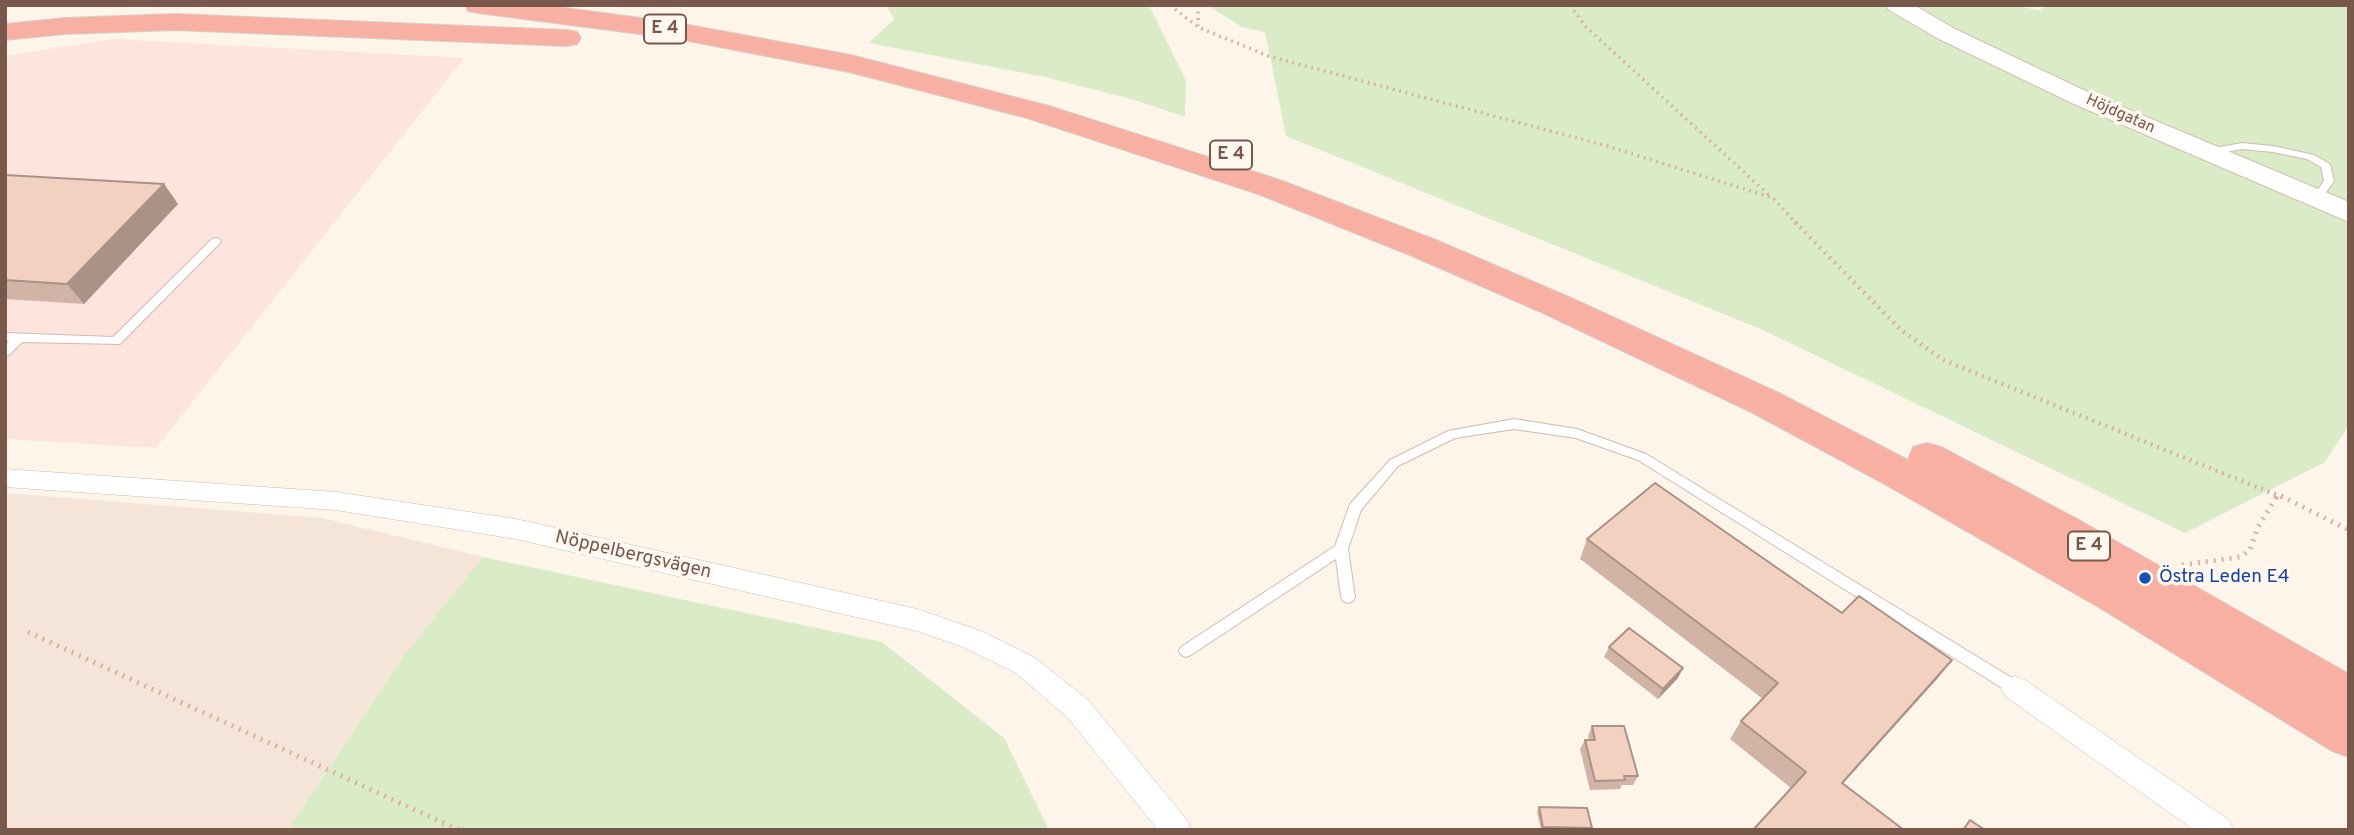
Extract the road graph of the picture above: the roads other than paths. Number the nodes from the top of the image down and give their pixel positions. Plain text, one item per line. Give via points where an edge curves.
1 (478, 5) edge
2 (608, 5) edge
3 (1897, 5) edge
4 (5, 32) edge
5 (851, 64) junction
6 (2206, 153) junction
7 (2316, 199) junction
8 (2349, 213) edge
9 (216, 240) dead end
10 (5, 337) edge
11 (19, 338) junction
12 (5, 352) edge
13 (5, 478) edge
14 (1341, 549) junction
15 (1348, 597) dead end
16 (1186, 651) dead end
17 (2015, 688) joint
18 (2349, 698) edge
19 (2349, 736) edge
20 (1177, 830) edge
21 (2219, 830) edge

1 - 5 highway, E 4 via 678,31
2 - 18 highway, E 4 via 781,34 948,71 1152,128 1360,201 1566,285 1902,445 2076,538
3 - 6 street, Höjdgatan via 2003,62
4 - 5 highway via 147,22 285,26 671,44
5 - 19 highway, E 4 via 1038,112 1269,187 1567,310 1742,392 1895,471 2115,595
6 - 7 street, Höjdgatan
6 - 7 lane via 2242,146 2310,157 2326,166 2329,181
7 - 8 street, Höjdgatan
9 - 11 lane via 116,341
10 - 11 lane
11 - 12 lane
13 - 20 street, Nöppelbergsvägen via 336,501 516,529 917,620 972,639 1025,665 1078,709
14 - 15 lane
14 - 16 lane
14 - 17 lane via 1354,508 1395,463 1452,434 1514,424 1577,434 1642,457
17 - 21 street

